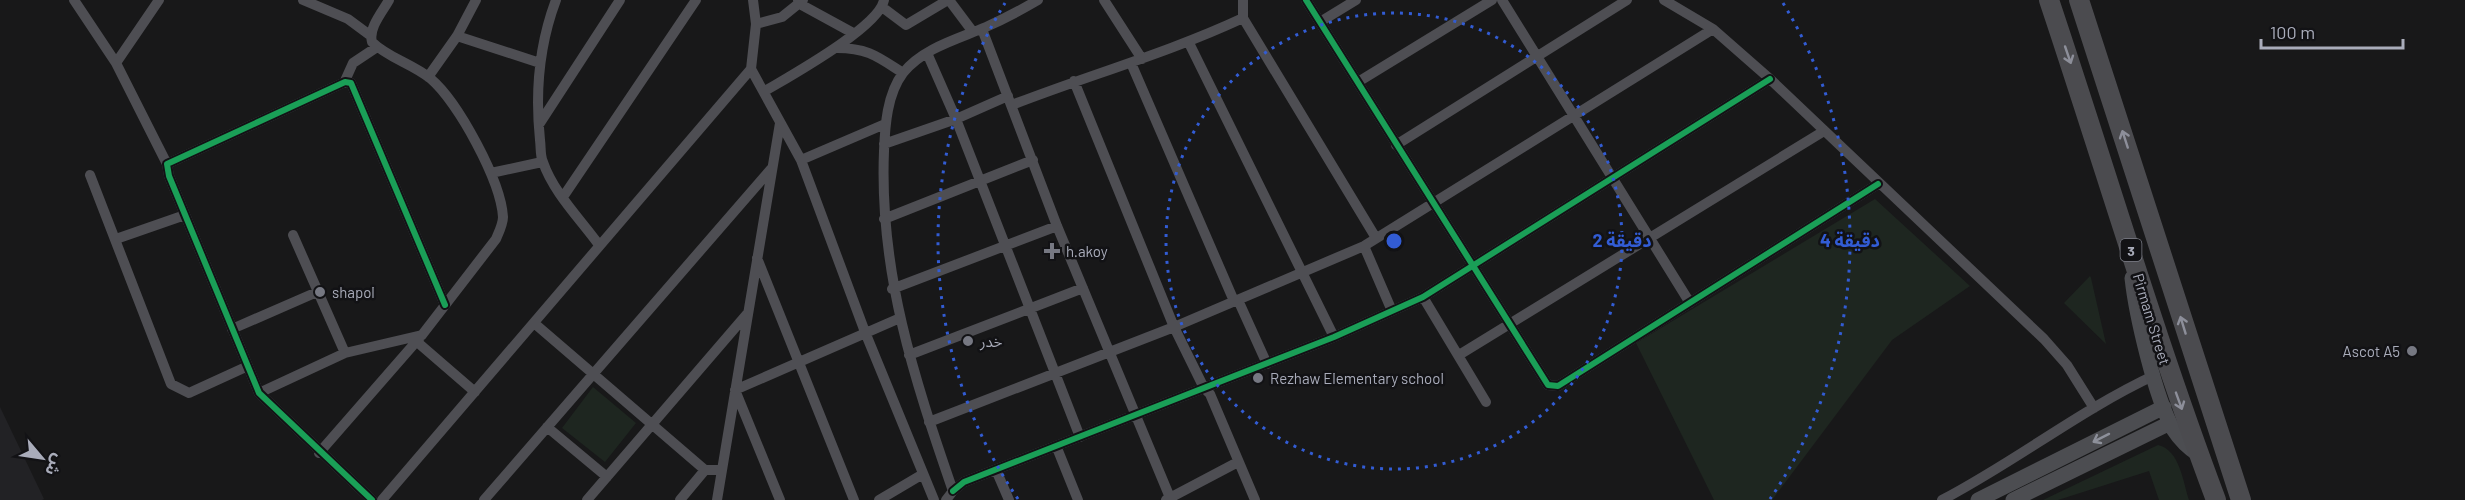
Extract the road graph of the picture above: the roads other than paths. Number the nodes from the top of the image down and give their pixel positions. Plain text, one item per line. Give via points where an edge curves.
1 (74, 0) edge
2 (159, 0) edge
3 (303, 0) edge
4 (389, 0) edge
5 (476, 0) edge
6 (556, 0) edge
7 (620, 0) edge
8 (696, 0) edge
9 (948, 0) edge
10 (1038, 0) edge
11 (1104, 0) edge
12 (1243, 0) edge
13 (1306, 0) edge
14 (1356, 0) edge
15 (1492, 0) edge
16 (1502, 0) edge
17 (1627, 0) edge
18 (1664, 0) edge
19 (2049, 0) edge
20 (2079, 0) edge
21 (755, 1) edge
22 (801, 1) edge
23 (883, 3) edge
24 (1243, 18) junction
25 (1320, 22) junction
26 (756, 24) junction
27 (1713, 29) junction
28 (977, 30) junction
29 (853, 33) junction
30 (371, 36) junction
31 (457, 36) junction
32 (1189, 43) junction
33 (377, 47) junction
34 (837, 48) junction
35 (927, 53) junction
36 (1536, 57) junction
37 (1137, 61) junction
38 (116, 63) junction
39 (540, 63) junction
40 (751, 69) junction
41 (903, 74) junction
42 (428, 77) junction
43 (1770, 79) junction
44 (1074, 81) junction
45 (1358, 82) junction
46 (344, 83) junction
47 (765, 91) junction
48 (1010, 101) junction
49 (1575, 117) junction
50 (956, 119) junction
51 (780, 123) junction
52 (538, 124) junction
53 (885, 124) junction
54 (1824, 131) junction
55 (884, 144) junction
56 (1396, 145) junction
57 (801, 160) junction
58 (1033, 160) junction
59 (542, 162) junction
60 (167, 164) junction
61 (771, 169) junction
62 (491, 173) junction
63 (90, 175) dead end
64 (1611, 179) junction
65 (979, 182) junction
66 (1878, 184) junction
67 (563, 197) junction
68 (1433, 203) junction
69 (185, 215) junction
70 (884, 219) junction
71 (1057, 226) junction
72 (292, 235) dead end
73 (1376, 238) junction
74 (116, 239) junction
75 (1648, 239) junction
76 (600, 245) junction
77 (1004, 245) junction
78 (1364, 246) junction
79 (2132, 254) junction
80 (757, 257) junction
81 (1472, 265) junction
82 (1303, 274) junction
83 (1083, 288) junction
84 (892, 289) junction
85 (318, 292) junction
86 (1423, 297) junction
87 (1236, 301) junction
88 (1690, 303) junction
89 (445, 305) junction
90 (1030, 310) junction
91 (1392, 311) junction
92 (748, 314) junction
93 (900, 318) junction
94 (534, 323) junction
95 (1510, 325) junction
96 (1174, 327) junction
97 (232, 329) junction
98 (865, 332) junction
99 (1334, 337) junction
100 (419, 338) junction
101 (1111, 352) junction
102 (345, 353) junction
103 (909, 355) junction
104 (1459, 356) junction
105 (799, 362) junction
106 (1267, 364) junction
107 (248, 366) junction
108 (1056, 372) junction
109 (593, 374) junction
110 (2155, 375) junction
111 (1204, 388) junction
112 (735, 390) junction
113 (475, 392) junction
114 (259, 393) junction
115 (1486, 402) dead end
116 (2164, 407) junction
117 (2094, 408) junction
118 (1137, 416) junction
119 (929, 422) junction
120 (2170, 423) junction
121 (652, 424) junction
122 (548, 427) junction
123 (1080, 437) junction
124 (1057, 448) junction
125 (319, 453) junction
126 (2199, 455) junction
127 (1238, 462) junction
128 (705, 470) junction
129 (722, 470) junction
130 (996, 470) junction
131 (923, 474) junction
132 (607, 477) junction
133 (949, 495) edge
134 (1169, 499) edge
135 (372, 500) edge
136 (382, 500) edge
137 (484, 500) edge
138 (587, 500) edge
139 (680, 500) edge
140 (717, 500) edge
141 (780, 500) edge
142 (855, 500) edge
143 (879, 500) edge
144 (934, 500) edge
145 (1009, 500) edge
146 (1078, 500) edge
147 (1255, 500) edge
148 (1942, 500) edge
149 (1978, 500) edge
150 (2013, 500) edge
151 (2216, 500) edge
152 (2241, 500) edge

1 - 38 street
2 - 38 street
3 - 30 street via 348,19
4 - 30 street
5 - 31 street
6 - 39 street
7 - 52 street
8 - 67 street
9 - 23 street via 906,25
9 - 28 street
10 - 28 street
11 - 37 street
12 - 24 street
13 - 25 street
14 - 25 street
15 - 45 street
16 - 36 street
17 - 36 street
18 - 27 street
19 -> 79 highway, Pirmam Street / 3
152 -> 20 highway, Pirmam Street / 3
21 - 26 street
22 - 26 street via 782,17
22 - 29 street
23 - 29 street
24 - 32 street
24 - 73 street
25 - 45 street
26 - 40 street
27 - 43 street
27 - 49 street
28 - 35 street
28 - 48 street
29 - 34 street
30 - 33 street
31 - 39 street
31 - 42 street
32 - 37 street
32 - 82 street
33 - 42 street
33 - 46 street via 353,63
34 - 41 street via 859,48 872,53
34 - 47 street
35 - 41 street
35 - 50 street
36 - 49 street
36 - 56 street
37 - 44 street
37 - 87 street
38 - 60 street
39 - 52 street
40 - 47 street
40 - 76 street
41 - 53 street
42 - 62 street via 458,111
43 - 54 street
43 - 64 street
44 - 48 street
44 - 96 street
45 - 56 street
46 - 60 street
46 - 89 street via 351,83 359,97
47 - 51 street
48 - 50 street
48 - 58 street
49 - 64 street
49 - 68 street
50 - 55 street
50 - 65 street
51 - 57 street
51 - 61 street
52 - 59 street
53 - 55 street
53 - 57 street
54 - 66 street
54 - 75 street
55 - 70 street
56 - 68 street
57 - 98 street
58 - 65 street
58 - 71 street
59 - 62 street
59 - 67 street
60 - 69 street
61 - 80 street
61 - 109 street
62 - 89 street via 503,220 496,239
63 - 74 street
64 - 75 street
64 - 81 street
65 - 70 street
65 - 77 street
66 - 88 street
66 - 117 street via 2044,339 2072,372
67 - 76 street
68 - 73 street
68 - 81 street
69 - 74 street
69 - 97 street
70 - 84 street
71 - 77 street
71 - 83 street
72 - 85 street
73 - 78 street
74 - 107 street via 171,384 189,393
75 - 88 street
75 - 95 street
76 - 94 street
77 - 84 street
77 - 90 street
78 - 82 street
78 - 91 street
79 - 110 street via 2136,304
79 -> 126 highway, Pirmam Street / 3
80 - 92 street
80 - 105 street
81 - 86 street
81 - 95 street
82 - 87 street
82 - 99 street
83 - 90 street
83 - 101 street
84 - 93 street
85 - 97 street
85 - 102 street
86 - 91 street
86 - 104 street
87 - 96 street
87 - 106 street
88 - 95 street via 1558,386 1548,385
89 - 100 street
90 - 103 street
90 - 108 street
91 - 99 street
92 - 112 street
92 - 121 street
93 - 98 street
93 - 103 street
94 - 109 street
94 - 113 street
95 - 104 street
96 - 101 street
96 - 111 street
97 - 107 street
98 - 105 street
98 - 131 street
99 - 106 street
100 - 102 street
100 - 113 street
100 - 125 street
101 - 108 street
101 - 118 street
102 - 114 street
103 - 119 street
104 - 115 street
105 - 112 street
105 - 142 street
106 - 111 street
107 - 114 street
108 - 119 street
108 - 123 street
109 - 121 street
109 - 122 street
110 - 116 street
110 - 117 street
111 - 118 street
111 - 127 street
112 - 129 street
112 - 141 street
113 - 136 street
114 - 125 street
116 - 120 street
116 -> 149 street
117 - 148 street via 1989,476
118 - 123 street
118 - 134 street
119 - 133 street
120 - 126 street via 2185,445
120 - 150 street
121 - 128 street
121 - 132 street
122 - 132 street
122 - 137 street
123 - 124 street
124 - 130 street
124 - 146 street
125 - 135 street
126 - 151 highway, Pirmam Street / 3
127 - 134 street
127 - 147 street
128 - 129 street
128 - 139 street
129 - 140 street
130 - 133 street via 964,482
130 - 145 street
131 - 143 street
131 - 144 street
132 - 138 street

